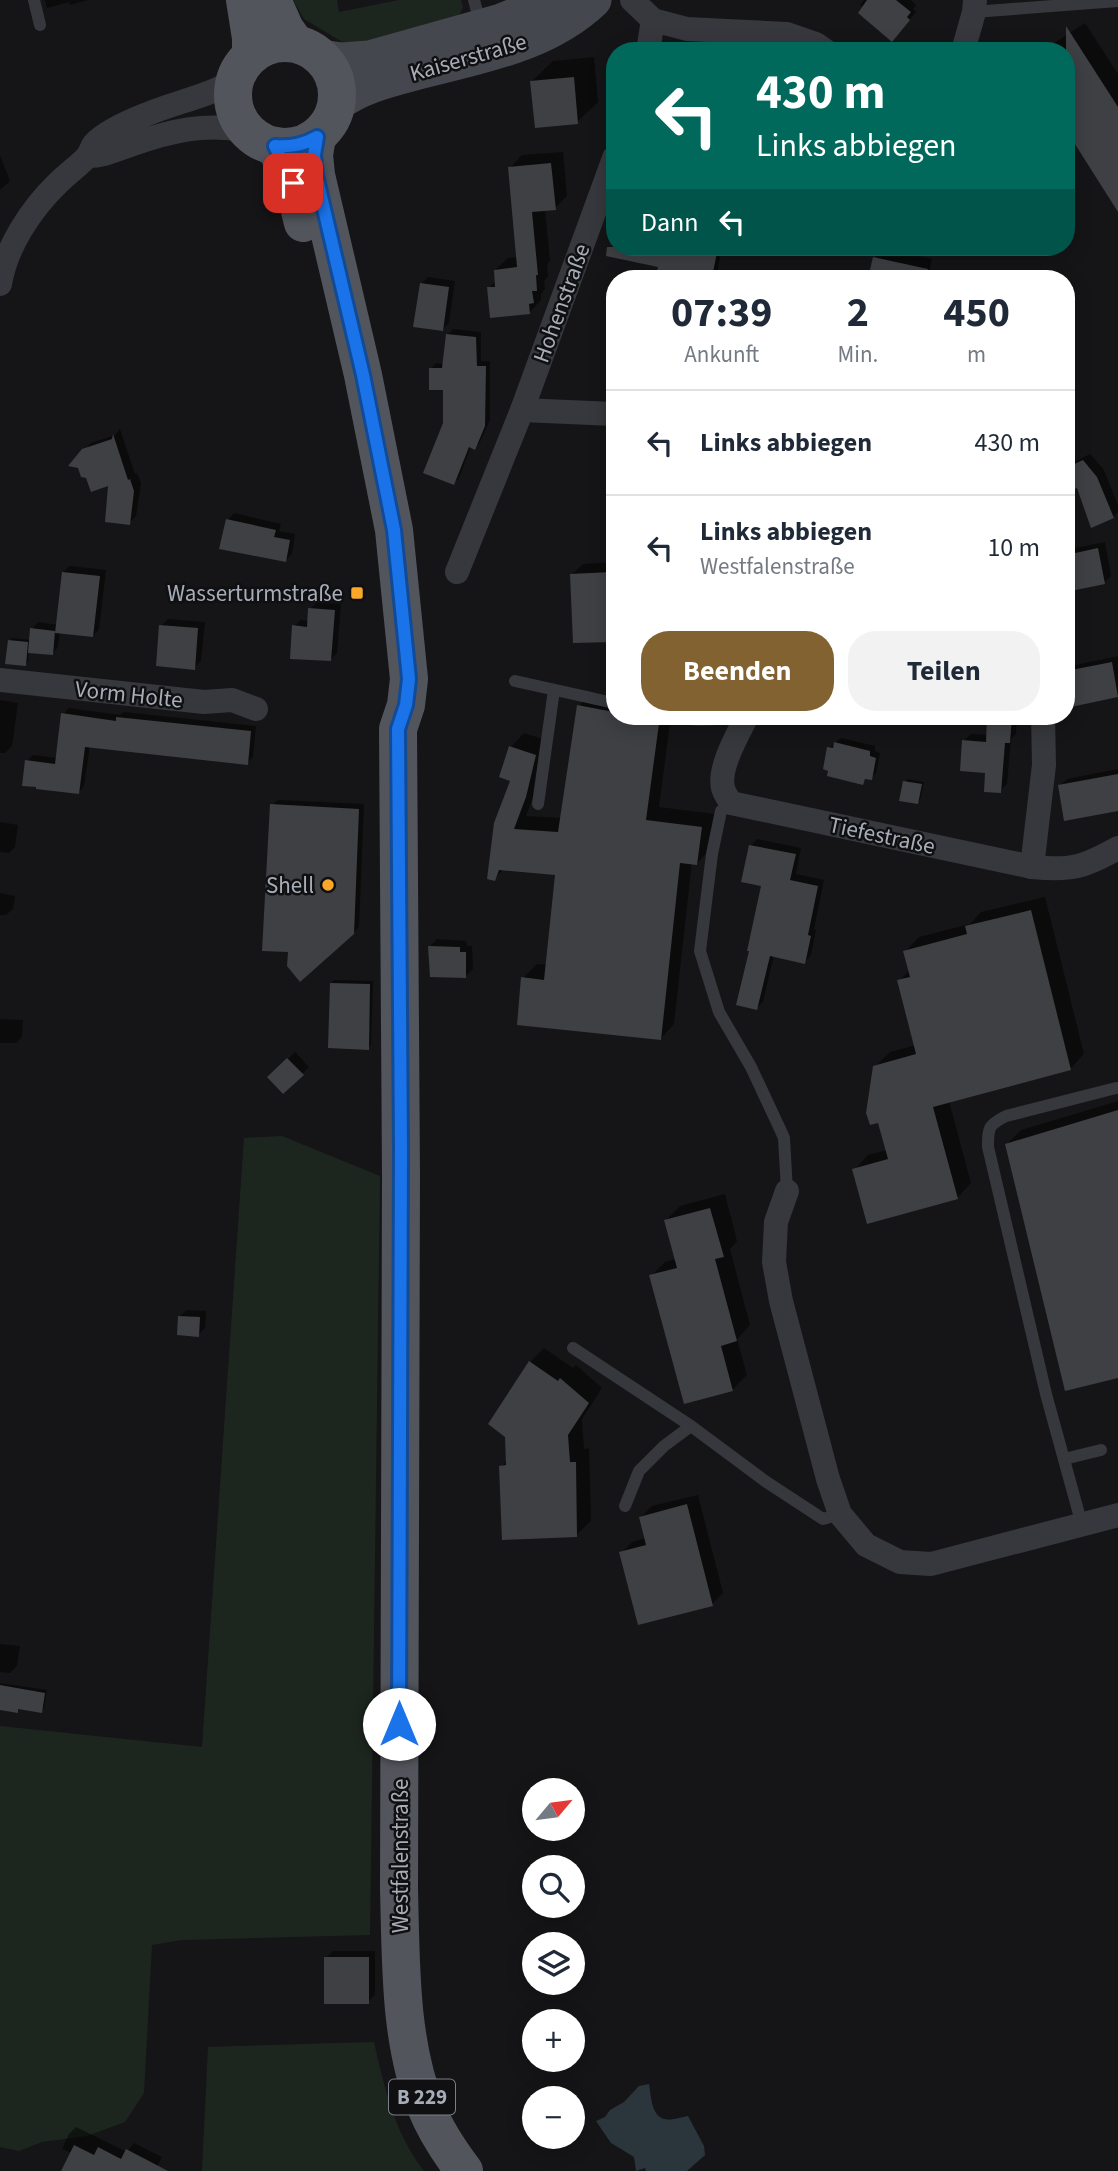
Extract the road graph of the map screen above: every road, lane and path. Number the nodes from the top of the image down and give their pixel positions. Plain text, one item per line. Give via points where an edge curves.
1 (34, 0) edge
2 (246, 0) edge
3 (272, 0) edge
4 (553, 0) edge
5 (594, 0) edge
6 (632, 0) edge
7 (1118, 1) edge
8 (974, 6) edge
9 (653, 20) junction
10 (40, 25) dead end
11 (481, 27) edge
12 (649, 42) edge
13 (810, 42) edge
14 (964, 42) edge
15 (308, 50) junction
16 (243, 68) junction
17 (337, 104) junction
18 (317, 137) junction
19 (261, 139) junction
20 (88, 156) junction
21 (606, 180) edge
22 (0, 284) edge
23 (522, 410) junction
24 (606, 414) edge
25 (457, 572) dead end
26 (0, 680) edge
27 (515, 681) dead end
28 (554, 690) junction
29 (606, 701) edge
30 (256, 709) dead end
31 (743, 725) edge
32 (1043, 725) edge
33 (398, 729) junction
34 (731, 803) junction
35 (538, 804) dead end
36 (1118, 848) edge
37 (1032, 867) junction
38 (1116, 1088) dead end
39 (787, 1191) joint
40 (573, 1348) dead end
41 (691, 1426) junction
42 (1101, 1450) dead end
43 (1064, 1459) junction
44 (625, 1506) dead end
45 (840, 1514) junction
46 (1118, 1515) edge
47 (1082, 1525) junction
48 (464, 2171) edge

1 - 10 lane
2 - 16 main road via 251,38
3 - 15 main road via 285,29
4 - 11 main road, Kaiserstraße
5 - 11 main road, Kaiserstraße via 543,35
6 - 9 street
7 - 8 lane
8 - 14 street
9 - 12 street
9 - 13 street via 687,29 787,34
11 - 15 main road, Kaiserstraße via 360,60
11 - 17 main road, Kaiserstraße
15 - 16 main road via 275,44 263,48
15 - 17 main road via 329,67
16 - 19 main road via 233,102 241,122
16 - 20 street via 218,90 116,129 94,144
17 - 18 main road
18 - 19 main road via 290,147
18 - 33 main road, Westfalenstraße / B 229 via 316,175 394,530 409,679
19 - 20 street via 226,127 196,127 103,156
19 - 33 main road, Westfalenstraße / B 229 via 293,183 370,503 381,584 383,680
20 - 22 street via 31,215 2,268
21 - 23 street, Hohenstraße
23 - 24 street
23 - 25 street, Hohenstraße
26 - 30 street, Vorm Holte via 204,702 232,700
27 - 28 lane
28 - 29 lane
28 - 35 lane
31 - 34 street via 722,777
32 - 37 street via 1044,765
33 - 48 main road, Westfalenstraße / B 229 via 401,1967 407,2032 425,2106
34 - 37 street, Tiefestraße
34 - 39 lane via 721,811 700,951 719,1012 784,1139
36 - 37 street, Tiefestraße via 1074,868
38 - 43 lane via 1006,1116 988,1131 1002,1210
39 - 45 street via 776,1222 774,1262
40 - 41 lane
41 - 44 lane via 639,1471
41 - 45 lane via 823,1519
42 - 43 lane
43 - 47 lane
45 - 47 street via 866,1545 900,1562 931,1563
46 - 47 street

